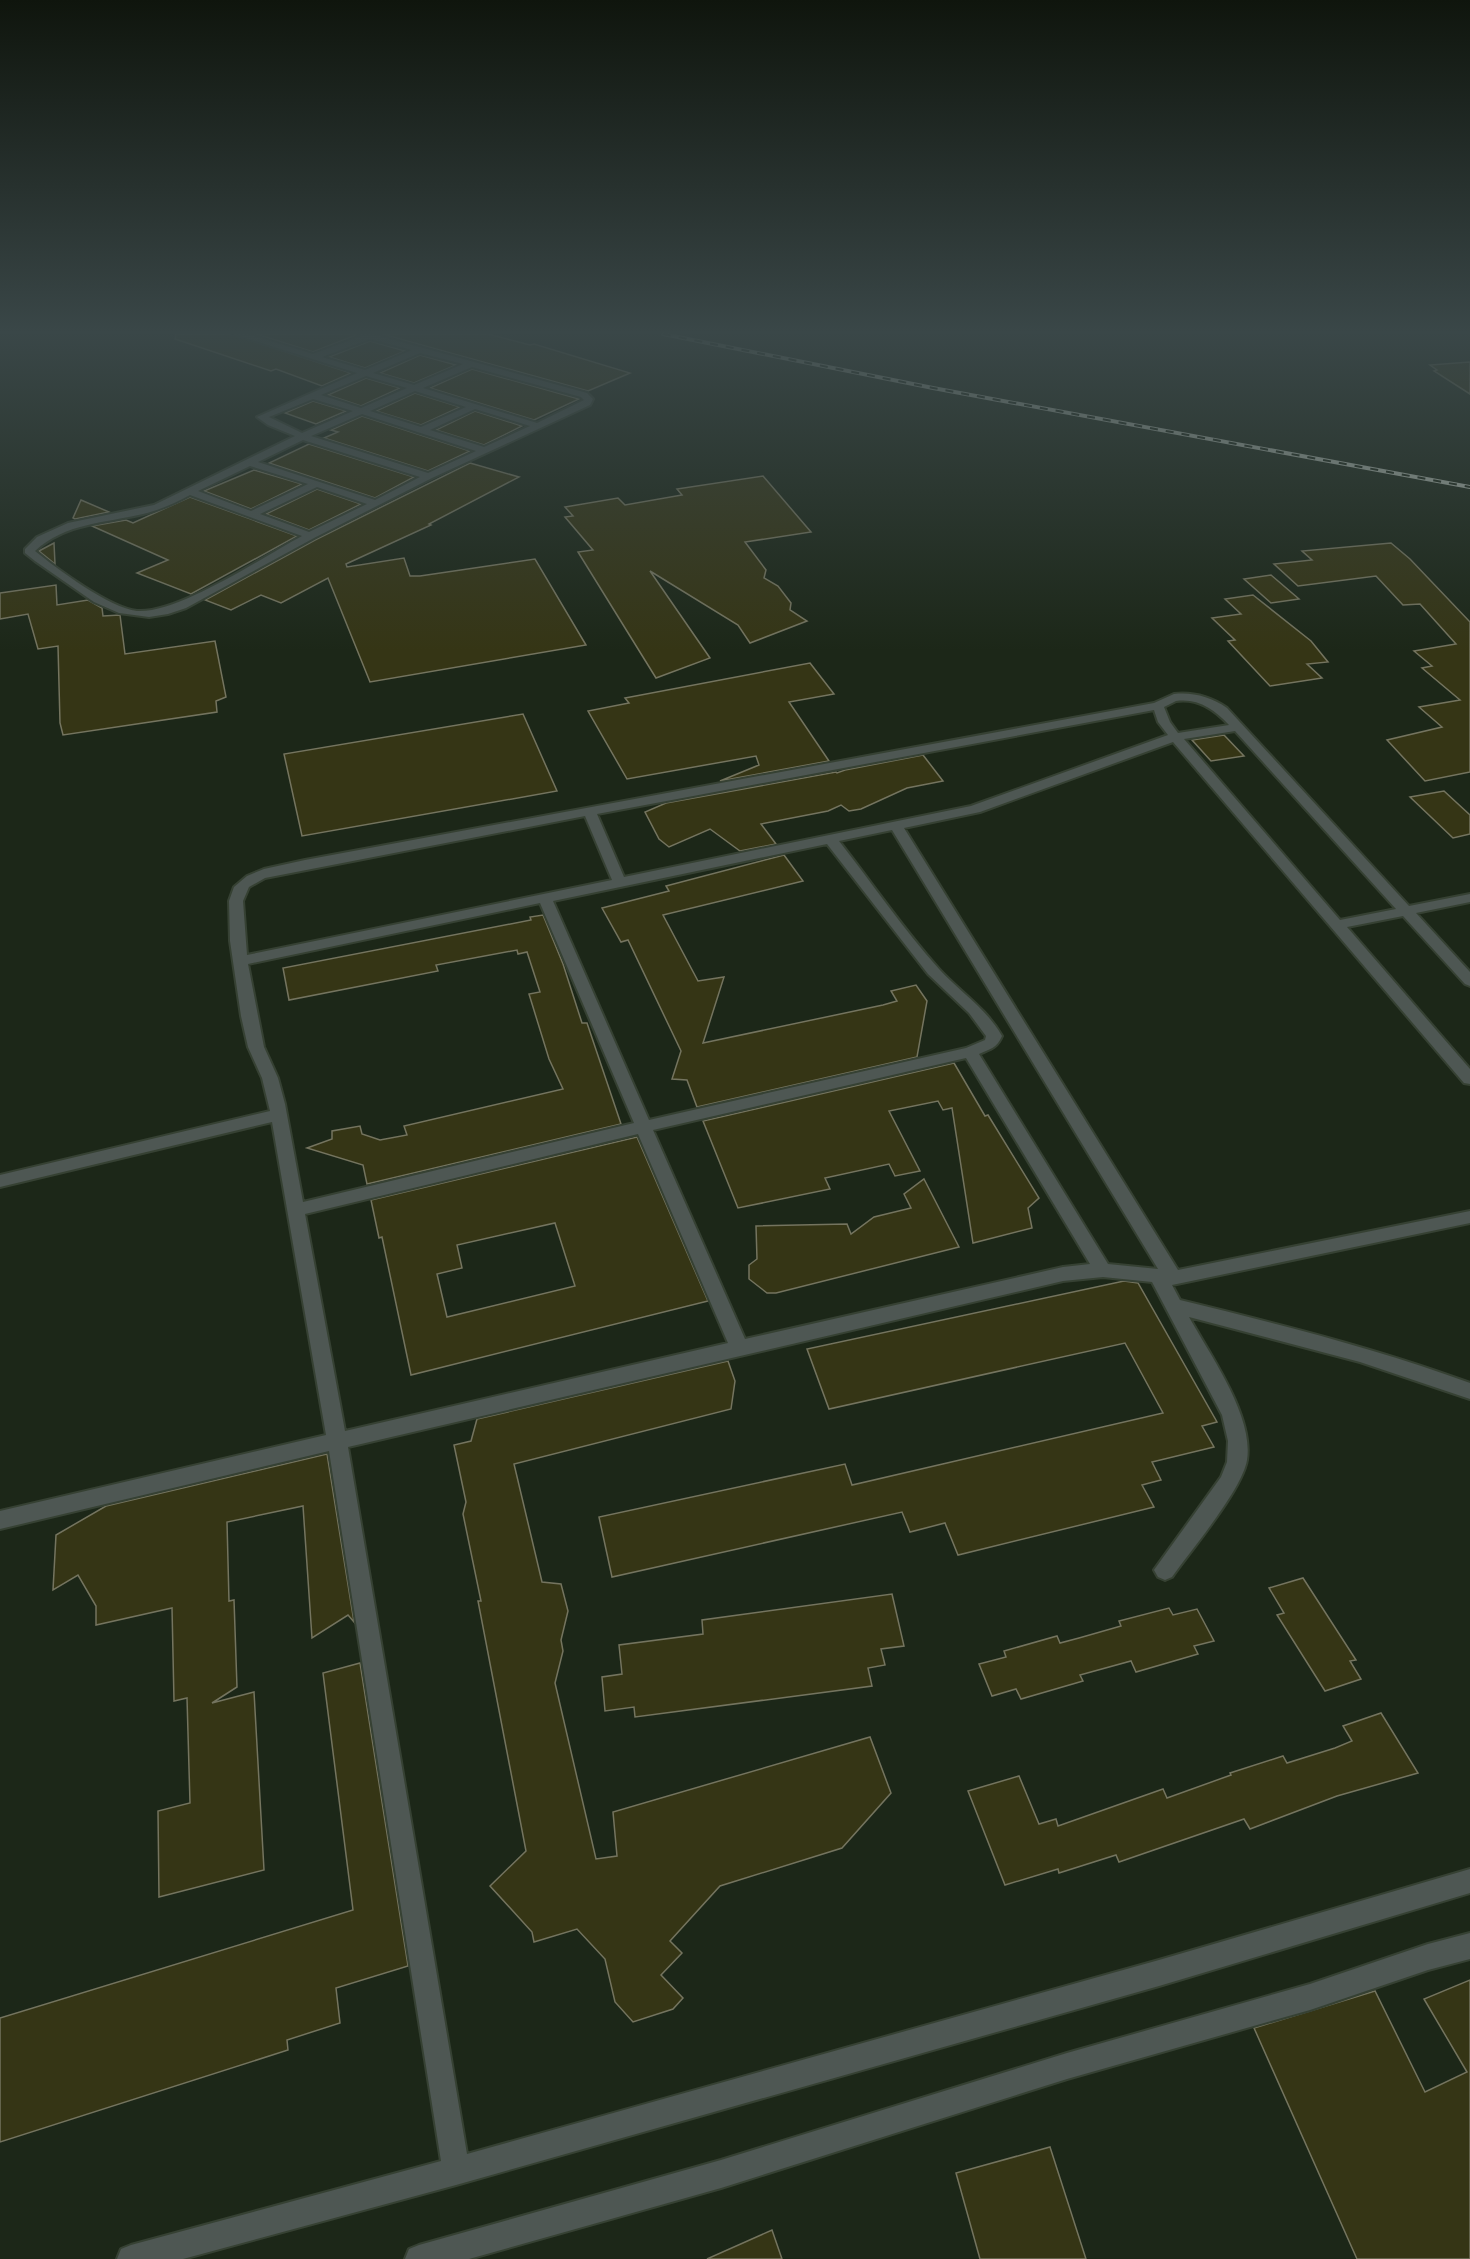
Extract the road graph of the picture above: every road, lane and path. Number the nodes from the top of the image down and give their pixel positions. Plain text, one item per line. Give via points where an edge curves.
1 (296, 439) edge
2 (314, 439) edge
3 (451, 439) edge
4 (511, 439) edge
5 (486, 451) junction
6 (249, 462) junction
7 (429, 476) junction
8 (316, 484) junction
9 (191, 492) junction
10 (375, 503) junction
11 (252, 514) junction
12 (310, 536) junction
13 (1158, 706) junction
14 (1239, 728) junction
15 (1175, 737) junction
16 (589, 811) junction
17 (897, 827) junction
18 (831, 840) junction
19 (620, 883) junction
20 (1470, 898) edge
21 (545, 899) junction
22 (1404, 910) junction
23 (1336, 926) junction
24 (240, 961) junction
25 (1470, 981) edge
26 (970, 1052) junction
27 (1470, 1079) edge
28 (279, 1114) junction
29 (642, 1127) junction
30 (0, 1181) edge
31 (296, 1210) junction
32 (1470, 1217) edge
33 (1103, 1270) junction
34 (1166, 1277) junction
35 (1174, 1306) junction
36 (739, 1348) junction
37 (1470, 1391) edge
38 (337, 1440) junction
39 (0, 1521) edge
40 (1165, 1570) dead end
41 (1470, 1881) edge
42 (1470, 1946) edge
43 (456, 2171) junction
44 (131, 2259) edge
45 (419, 2259) edge

1 - 6 street
2 - 7 street
3 - 5 street
4 - 5 street
5 - 7 street
6 - 8 street
6 - 9 street
7 - 10 street
8 - 10 street
8 - 11 street
9 - 11 street
9 - 12 street via 140,514 84,521 61,529 29,551 104,604 144,616 182,606
10 - 12 street
11 - 12 street
13 - 14 street via 1175,698 1200,698 1223,711
13 - 15 street
13 - 16 street
14 - 15 street
14 - 22 street
15 - 17 street via 975,809
15 - 23 street
16 - 19 street
16 - 24 street via 305,864 251,879 236,899
17 - 18 street
17 - 34 street
18 - 19 street
18 - 26 street via 933,971 988,1022 994,1036 991,1043
19 - 21 street
20 - 22 street
21 - 24 street
21 - 29 street
22 - 23 street
22 - 25 street
23 - 27 street
24 - 28 street via 251,1028
26 - 29 street
26 - 33 street
28 - 30 street
28 - 31 street
29 - 31 street
29 - 36 street
31 - 38 street
32 - 34 street
33 - 34 street
33 - 36 street via 1063,1274
34 - 35 street
35 - 37 street via 1353,1350
35 - 40 street via 1232,1414 1238,1441 1237,1462 1229,1482
36 - 38 street
38 - 39 street
38 - 43 street
41 - 43 street
42 - 45 street via 721,2174
43 - 44 street

